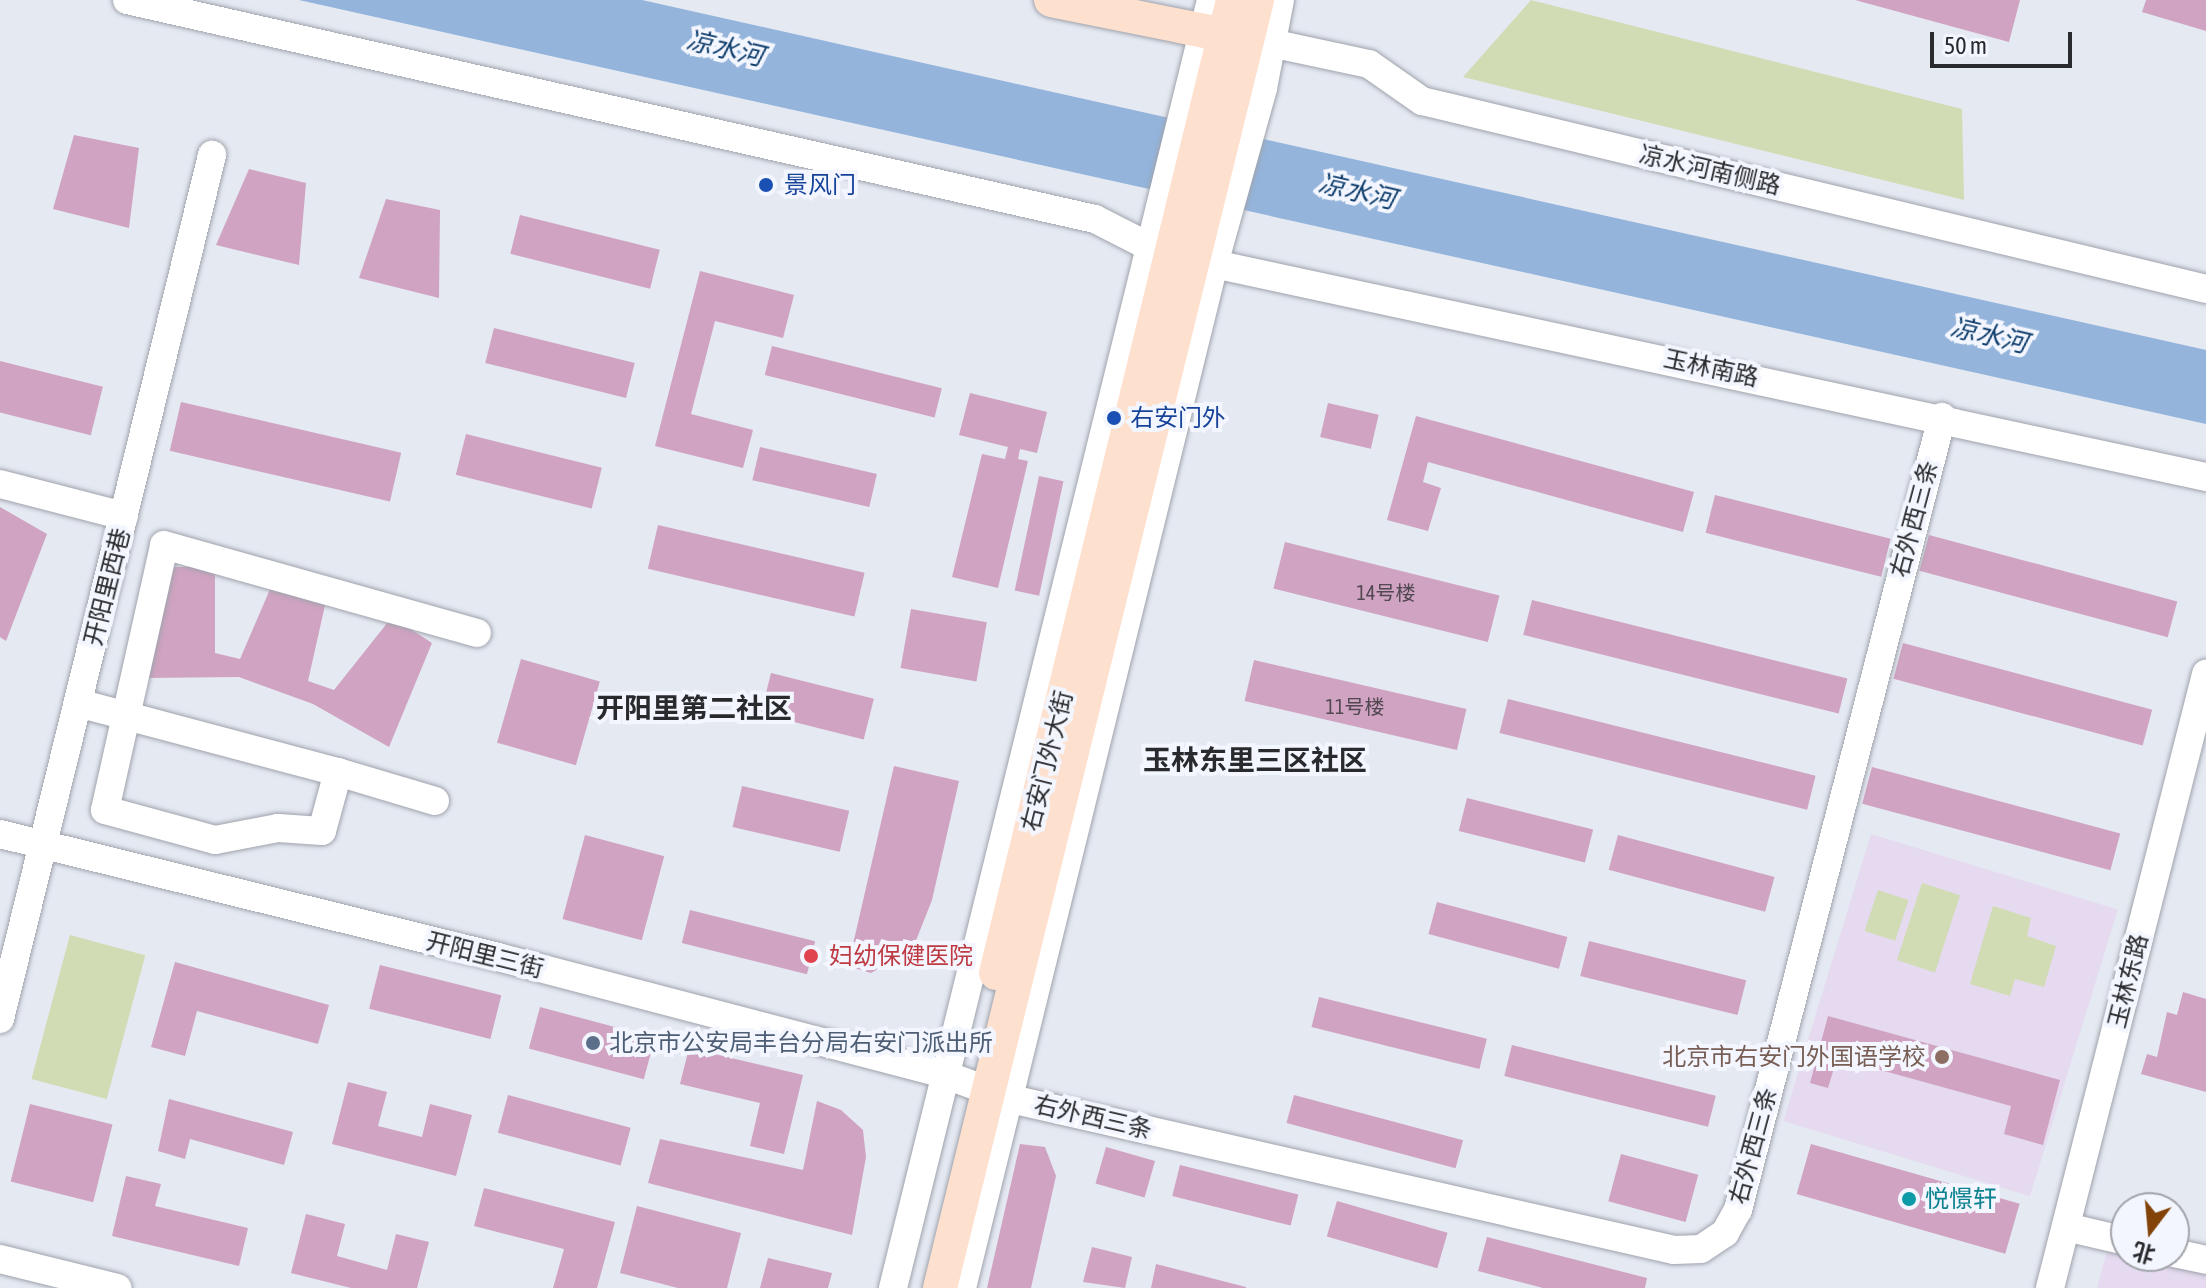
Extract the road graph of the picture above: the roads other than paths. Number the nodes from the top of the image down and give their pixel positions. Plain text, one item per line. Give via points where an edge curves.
1 (127, 0) edge
2 (1051, 0) edge
3 (1211, 0) edge
4 (1233, 0) edge
5 (1257, 0) edge
6 (1280, 0) edge
7 (1236, 37) junction
8 (1227, 80) junction
9 (212, 155) dead end
10 (1187, 243) junction
11 (2206, 289) edge
12 (1942, 417) junction
13 (2206, 477) edge
14 (0, 484) edge
15 (124, 516) junction
16 (477, 633) dead end
17 (2206, 674) edge
18 (78, 703) junction
19 (123, 714) junction
20 (338, 772) junction
21 (435, 801) dead end
22 (0, 834) edge
23 (43, 844) junction
24 (0, 1019) edge
25 (978, 1087) junction
26 (2066, 1227) junction
27 (2110, 1237) edge
28 (0, 1259) edge
29 (117, 1288) edge
30 (893, 1288) edge
31 (918, 1288) edge
32 (940, 1288) edge
33 (962, 1288) edge
34 (2050, 1288) edge

1 - 10 street, 玉林南路
2 - 7 main road
3 - 7 street
4 - 7 main road
5 - 7 main road
6 - 7 street
7 - 8 main road
7 - 8 street
7 - 11 street, 凉水河南侧路 via 1369,64 1422,101
8 - 10 main road, 右安门外大街
8 - 10 street
9 - 15 street, 开阳里西巷
10 - 12 street, 玉林南路
10 - 25 main road, 右安门外大街
10 - 25 street
12 - 13 street, 玉林南路
12 - 25 street, 右外西三条 via 1738,1210 1725,1233 1701,1249 1674,1250
14 - 15 street
15 - 18 street, 开阳里西巷
16 - 19 street via 164,545
17 - 26 street, 玉林东路
18 - 19 street
18 - 23 street, 开阳里西巷
19 - 20 street
19 - 20 street via 105,810 215,840 278,828 322,831
20 - 21 street
22 - 23 street, 开阳里三街
23 - 24 street, 开阳里西巷
23 - 25 street, 开阳里三街
25 - 30 street
25 - 31 main road, 右安门外大街
25 - 32 main road, 右安门外大街
25 - 33 street
26 - 27 street
26 - 34 street, 玉林东路
28 - 29 street

